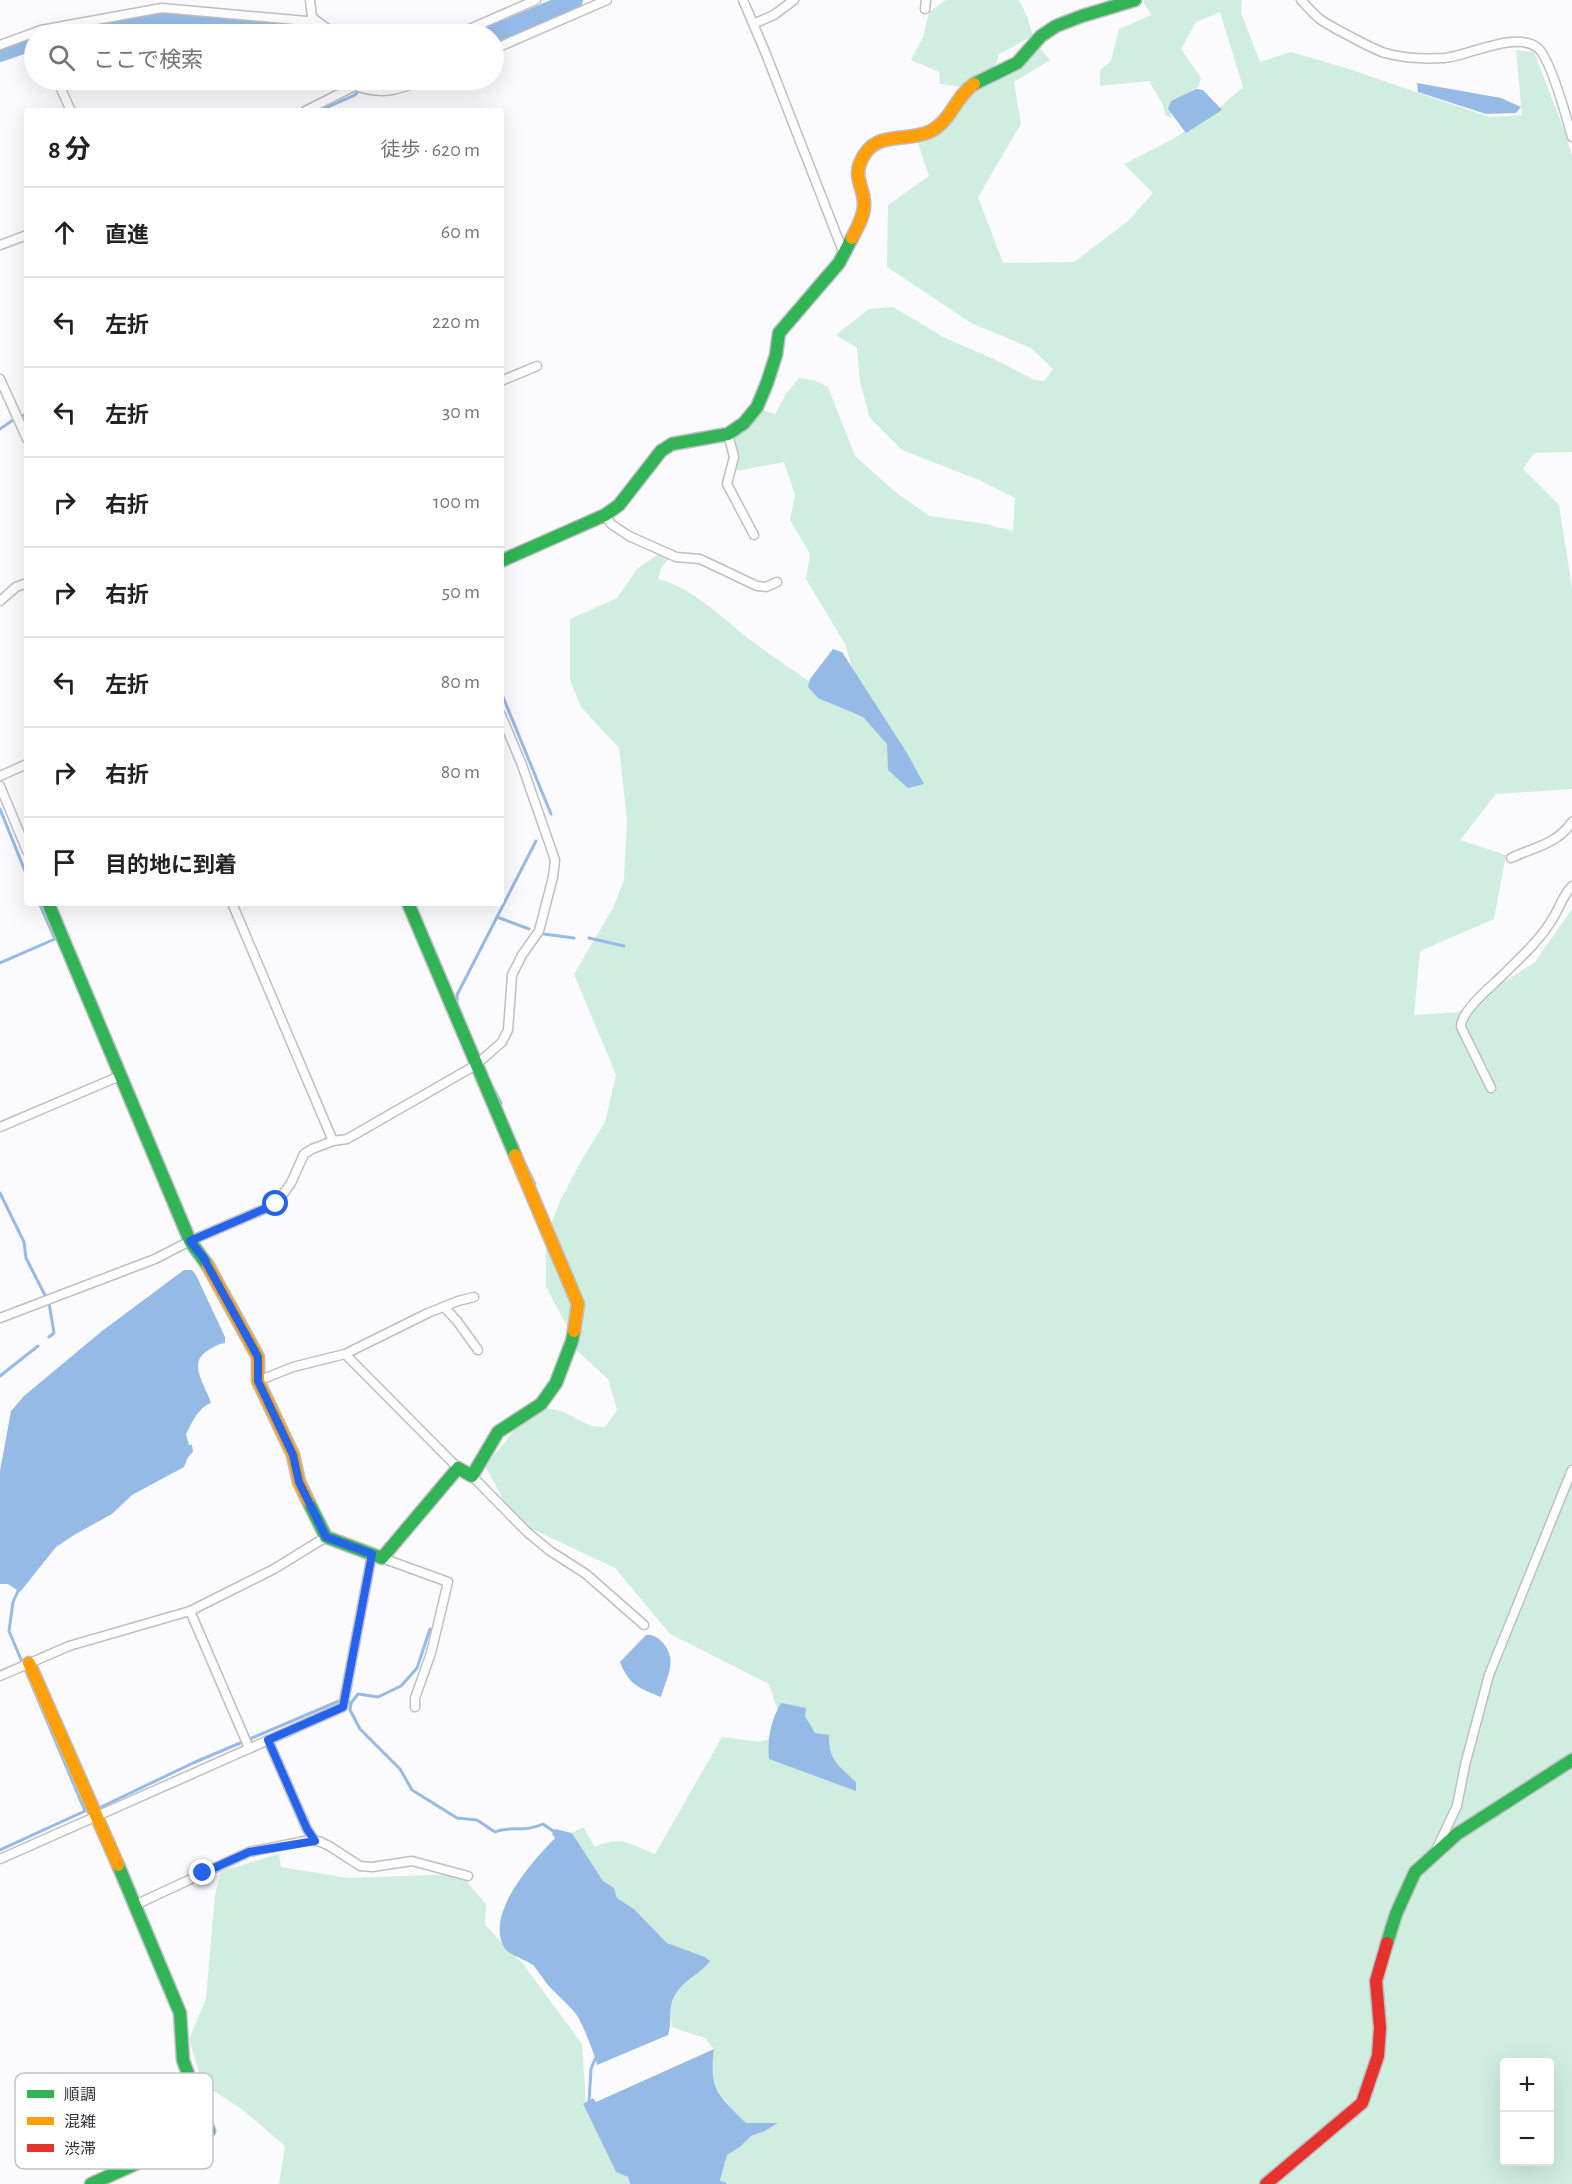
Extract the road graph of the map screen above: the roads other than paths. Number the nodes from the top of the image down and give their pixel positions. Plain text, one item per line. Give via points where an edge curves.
1 (310, 0) edge
2 (536, 0) edge
3 (607, 0) edge
4 (743, 0) edge
5 (794, 0) edge
6 (1135, 0) edge
7 (1301, 0) edge
8 (318, 22) junction
9 (82, 24) edge
10 (321, 24) edge
11 (481, 24) edge
12 (753, 24) junction
13 (24, 38) edge
14 (0, 45) edge
15 (504, 45) edge
16 (61, 90) edge
17 (344, 90) edge
18 (369, 90) edge
19 (392, 90) edge
20 (69, 108) edge
21 (311, 108) edge
22 (1572, 137) edge
23 (24, 236) edge
24 (0, 245) edge
25 (844, 254) junction
26 (537, 366) dead end
27 (0, 379) edge
28 (504, 380) edge
29 (24, 432) edge
30 (728, 434) junction
31 (605, 515) junction
32 (754, 535) dead end
33 (504, 560) edge
34 (777, 582) dead end
35 (24, 584) edge
36 (0, 601) edge
37 (504, 722) edge
38 (24, 765) edge
39 (0, 776) edge
40 (0, 786) edge
41 (1572, 822) edge
42 (24, 844) edge
43 (1511, 858) dead end
44 (1572, 886) edge
45 (49, 906) edge
46 (233, 906) edge
47 (409, 906) edge
48 (476, 1065) junction
49 (120, 1076) junction
50 (1491, 1089) dead end
51 (0, 1127) edge
52 (333, 1141) junction
53 (190, 1241) junction
54 (474, 1297) dead end
55 (444, 1307) junction
56 (0, 1318) edge
57 (478, 1350) dead end
58 (345, 1354) junction
59 (258, 1381) junction
60 (458, 1468) junction
61 (1572, 1470) edge
62 (471, 1476) junction
63 (326, 1537) junction
64 (377, 1556) junction
65 (190, 1611) junction
66 (644, 1625) dead end
67 (29, 1663) junction
68 (0, 1676) edge
69 (415, 1707) dead end
70 (268, 1740) junction
71 (249, 1748) junction
72 (1572, 1760) edge
73 (97, 1815) junction
74 (315, 1841) junction
75 (1434, 1855) junction
76 (0, 1859) edge
77 (468, 1876) dead end
78 (135, 1905) junction
79 (188, 2073) edge
80 (124, 2169) edge
81 (91, 2184) edge
82 (1266, 2184) edge

1 - 8 street via 312,17
2 - 11 street
3 - 15 street
4 - 12 street
5 - 12 street
6 - 25 street via 1084,15 1040,37 1018,63 974,83 930,132 885,138 873,145 858,167 865,208
7 - 22 street via 1322,21 1383,52 1446,58 1490,46 1530,44 1539,49 1549,69
8 - 9 street via 162,8
8 - 10 street
12 - 25 street
13 - 14 street
16 - 20 street
17 - 21 street
18 - 19 street
23 - 24 street
25 - 30 street via 779,333 776,355 757,407
26 - 28 street
27 - 29 street
30 - 31 street via 672,444 661,452 619,505
30 - 32 street via 734,457 727,484
31 - 33 street
31 - 34 street via 629,536 676,557 700,559 758,586
35 - 36 street
37 - 48 street via 555,860 554,877 538,931 512,975 508,1030 502,1042
38 - 39 street
40 - 42 street
41 - 43 street via 1556,840
44 - 50 street via 1538,938 1461,1021
45 - 49 street
46 - 52 street
47 - 48 street
48 - 52 street via 347,1139
48 - 62 street via 578,1304 572,1341 556,1383 541,1404 498,1432
49 - 51 street
49 - 53 street
52 - 53 street via 304,1154 276,1204
53 - 56 street via 155,1259
53 - 59 street via 248,1335 258,1357
54 - 55 street
55 - 57 street
55 - 58 street
58 - 59 street via 292,1367
58 - 60 street
59 - 63 street
60 - 62 street
60 - 64 street
61 - 75 street via 1489,1675 1457,1806
62 - 66 street via 527,1532 586,1574
63 - 64 street
63 - 65 street via 274,1569
64 - 69 street via 448,1582
64 - 70 street via 343,1707
65 - 67 street via 69,1646
65 - 71 street
67 - 68 street
67 - 73 street
70 - 71 street
70 - 74 street
71 - 73 street
72 - 75 street via 1457,1834
73 - 76 street
73 - 78 street
74 - 77 street via 360,1866 412,1861
74 - 78 street via 249,1852
75 - 82 street via 1415,1872 1396,1914 1379,1970 1378,2056 1362,2103
78 - 79 street via 180,2013 183,2060
80 - 81 street

